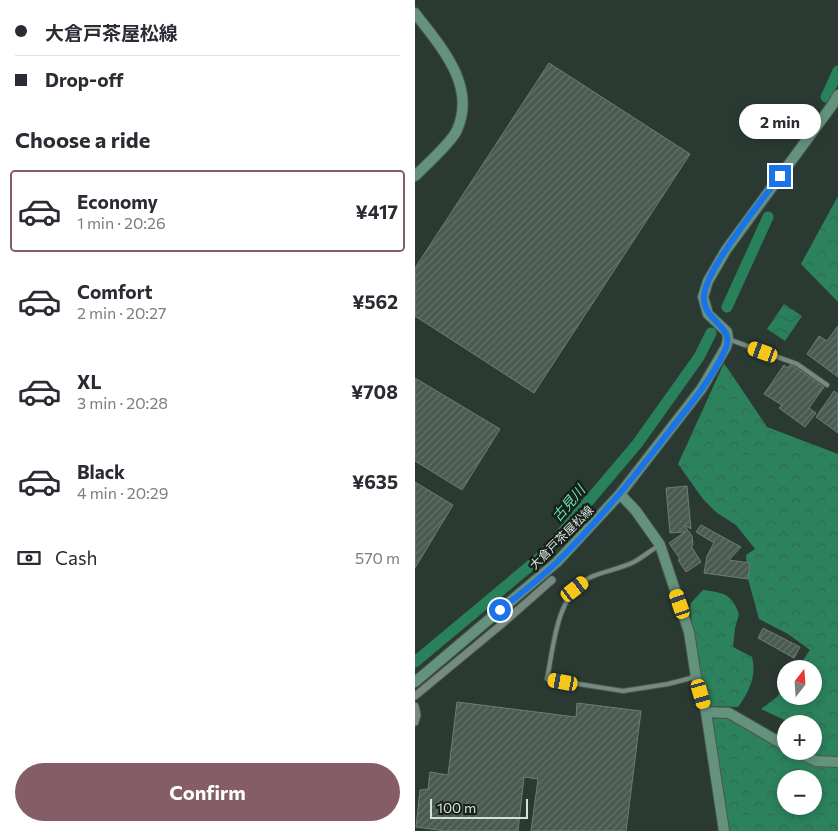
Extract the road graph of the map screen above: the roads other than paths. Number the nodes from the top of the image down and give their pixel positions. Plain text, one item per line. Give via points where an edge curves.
1 (415, 13) edge
2 (838, 95) edge
3 (415, 176) edge
4 (728, 339) junction
5 (827, 385) dead end
6 (620, 494) junction
7 (659, 545) junction
8 (552, 580) dead end
9 (697, 677) junction
10 (415, 682) edge
11 (415, 696) edge
12 (415, 706) edge
13 (706, 712) junction
14 (415, 722) edge
15 (777, 741) edge
16 (816, 760) edge
17 (838, 762) edge
18 (724, 831) edge

1 - 3 street via 448,57 460,81 463,109 457,132
2 - 4 street via 726,250 708,281 703,297 708,314 727,332
4 - 5 lane via 797,364
4 - 6 street, 大倉戸茶屋松線 via 702,388
6 - 7 street
6 - 10 street, 大倉戸茶屋松線 via 557,562
7 - 9 street via 689,632
7 - 9 lane via 634,562 590,577 575,589 561,610 547,678 623,691
8 - 11 street
9 - 13 street
12 - 14 street
13 - 15 street via 729,713
13 - 18 street
16 - 17 street

